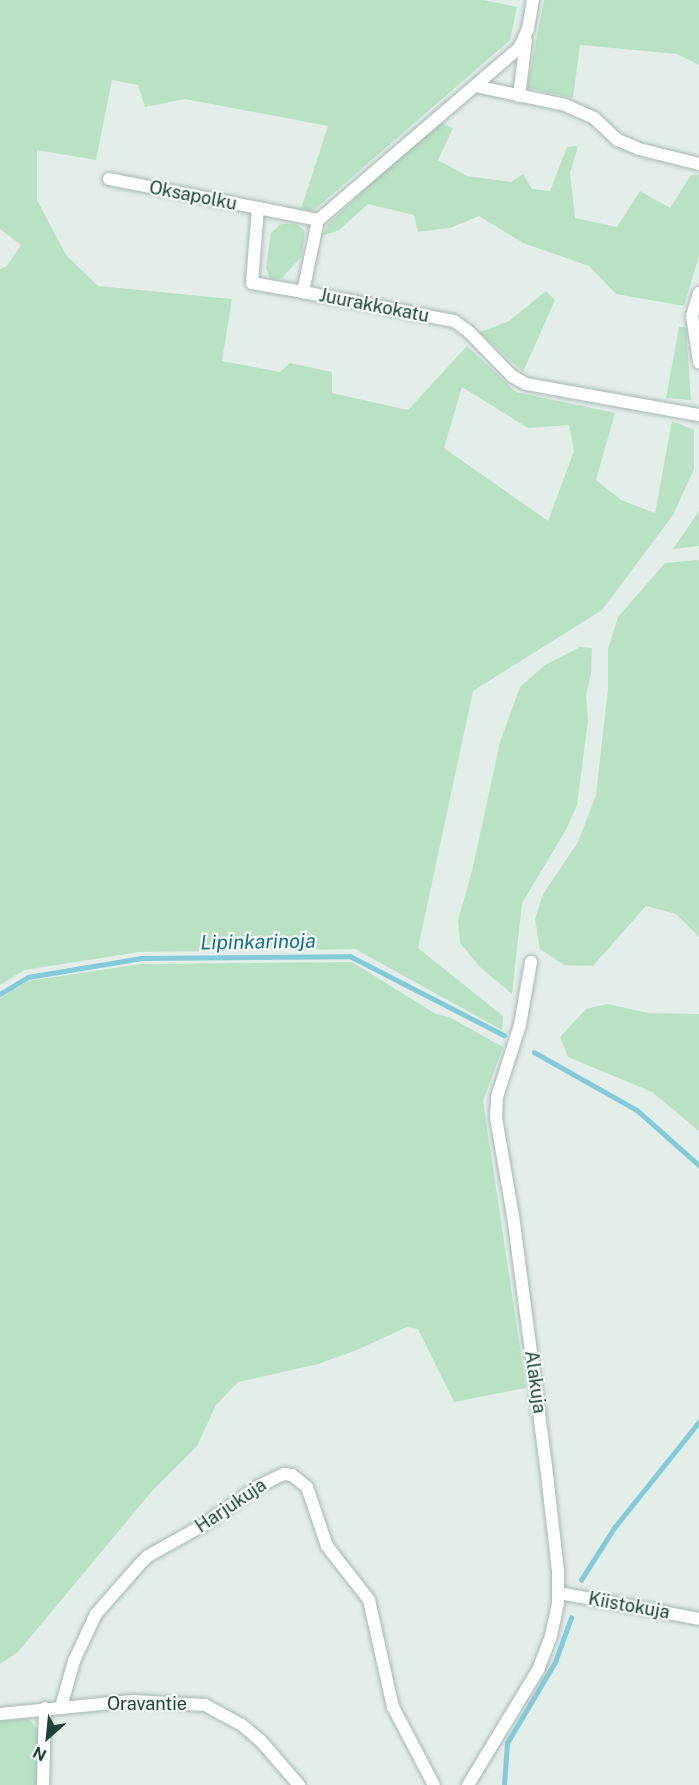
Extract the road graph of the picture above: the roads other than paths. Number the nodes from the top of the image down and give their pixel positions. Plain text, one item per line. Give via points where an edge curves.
1 (532, 0) edge
2 (528, 28) junction
3 (475, 86) junction
4 (519, 96) junction
5 (699, 164) edge
6 (109, 179) dead end
7 (258, 208) junction
8 (318, 220) junction
9 (303, 292) junction
10 (699, 293) edge
11 (699, 363) edge
12 (699, 416) edge
13 (531, 962) dead end
14 (559, 1593) junction
15 (699, 1619) edge
16 (61, 1707) junction
17 (45, 1708) junction
18 (0, 1713) edge
19 (43, 1785) edge
20 (299, 1785) edge
21 (434, 1785) edge
22 (468, 1785) edge

1 - 2 street
2 - 3 street via 519,48
2 - 4 street
3 - 4 street
3 - 8 street
4 - 5 street via 594,118 618,140 639,149
6 - 7 street, Oksapolku
7 - 8 street
7 - 9 street, Oksapolku via 252,283
8 - 9 street, Juurakkokatu
9 - 12 street, Juurakkokatu via 454,321 512,376 526,384
10 - 11 street via 692,316
13 - 14 street, Alakuja via 520,1026 497,1097 496,1118 545,1455
14 - 15 street, Kiistokuja
14 - 22 street, Alakuja via 551,1636 538,1670
16 - 17 street, Oravantie
16 - 20 street, Oravantie via 132,1701 205,1705 260,1740
16 - 21 street, Harjukuja via 74,1661 96,1614 143,1560 202,1526 257,1487 284,1474 292,1475 307,1487 327,1546 369,1600 393,1707
17 - 18 street, Oravantie
17 - 19 street

